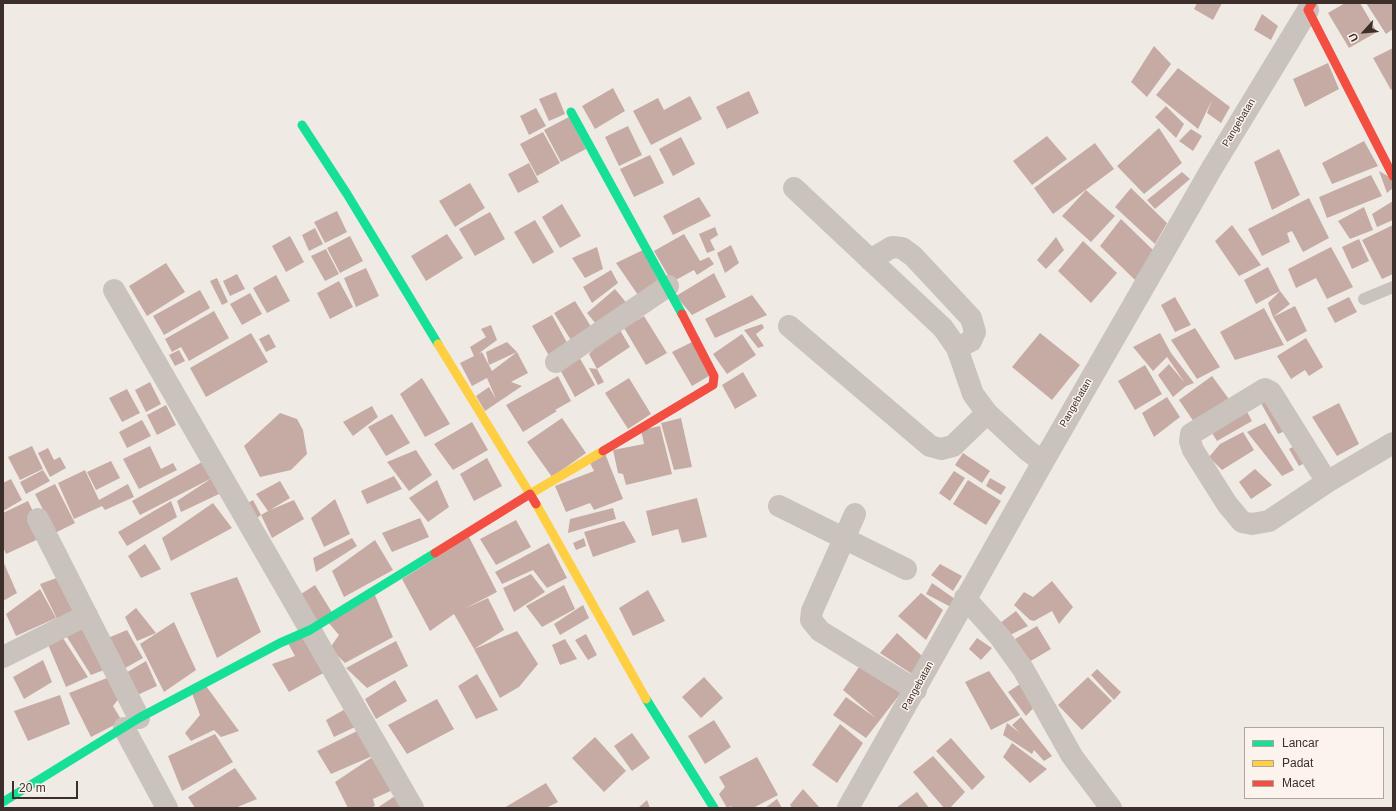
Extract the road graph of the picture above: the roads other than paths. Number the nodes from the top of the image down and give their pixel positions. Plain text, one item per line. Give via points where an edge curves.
1 (1310, 7) edge
2 (571, 112) dead end
3 (302, 125) dead end
4 (1393, 176) edge
5 (794, 188) dead end
6 (870, 260) junction
7 (668, 286) junction
8 (1393, 287) edge
9 (114, 290) dead end
10 (1364, 299) dead end
11 (789, 326) dead end
12 (957, 348) junction
13 (556, 362) dead end
14 (987, 413) junction
15 (1393, 443) edge
16 (1043, 462) junction
17 (1327, 482) junction
18 (530, 494) junction
19 (779, 506) dead end
20 (855, 514) dead end
21 (38, 520) dead end
22 (844, 539) junction
23 (906, 569) dead end
24 (965, 598) junction
25 (87, 615) junction
26 (310, 630) junction
27 (3, 657) edge
28 (916, 690) junction
29 (132, 723) junction
30 (3, 802) edge
31 (167, 808) edge
32 (413, 808) edge
33 (714, 808) edge
34 (848, 808) edge
35 (1111, 808) edge

1 - 4 street
1 - 16 street, Pangebatan via 1212,168
2 - 7 street
3 - 18 street via 347,194
5 - 6 street
6 - 12 street via 943,328
6 - 12 street via 892,247 902,248 913,256 971,318 975,332 971,341
7 - 13 street
7 - 18 street via 714,376 713,385
8 - 10 lane
9 - 26 street
11 - 14 street via 930,446 941,450 953,446
12 - 14 street via 973,394
14 - 16 street
15 - 17 street
16 - 24 street, Pangebatan
17 - 17 street via 1271,392 1265,389 1191,434 1193,450 1227,504 1242,522 1260,524 1270,521
18 - 26 street
18 - 33 street via 659,722
19 - 22 street
20 - 22 street
21 - 25 street
22 - 23 street
22 - 28 street via 812,612 811,620 820,631
24 - 28 street, Pangebatan
24 - 35 street via 1000,637 1023,669 1072,756
25 - 27 street
25 - 29 street
26 - 29 street via 280,643
26 - 32 street
28 - 34 street, Pangebatan
29 - 30 street
29 - 31 street

